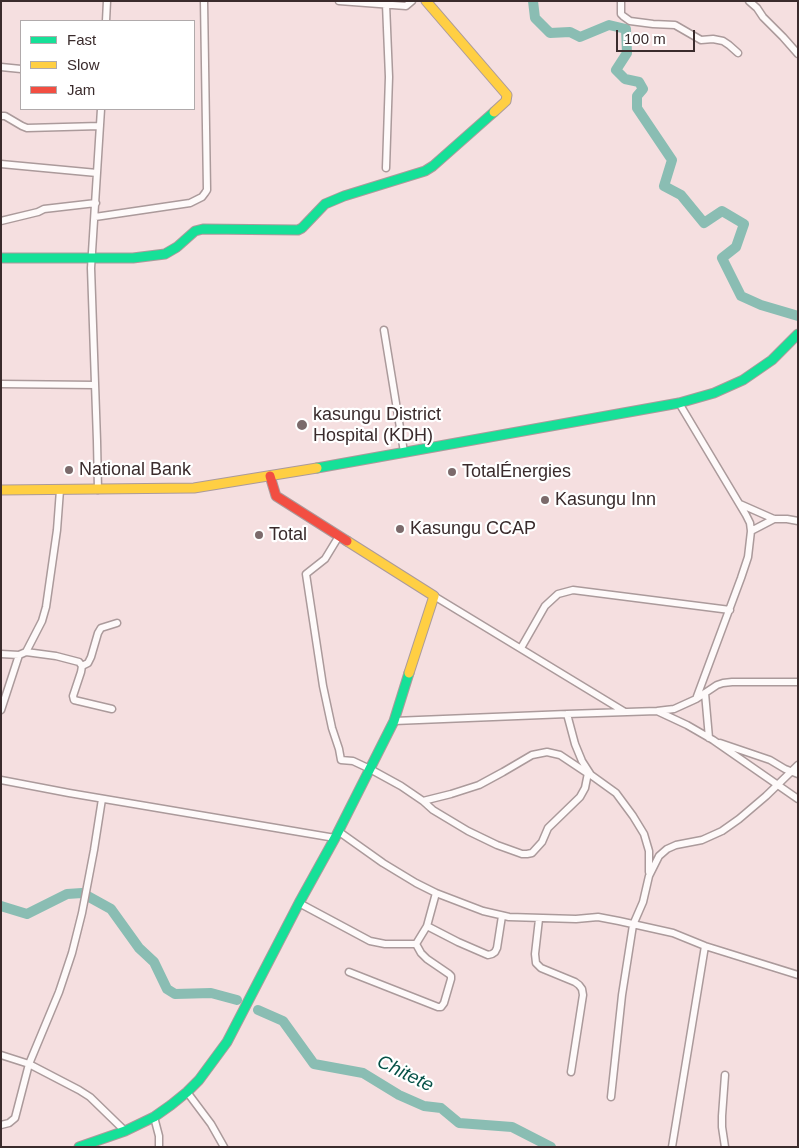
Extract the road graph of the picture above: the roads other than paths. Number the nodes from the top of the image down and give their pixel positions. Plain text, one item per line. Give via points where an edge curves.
1 (107, 1) edge
2 (204, 1) edge
3 (339, 1) edge
4 (412, 1) edge
5 (426, 1) edge
6 (621, 1) edge
7 (749, 1) edge
8 (386, 4) junction
9 (106, 20) edge
10 (738, 53) dead end
11 (798, 54) edge
12 (1, 67) edge
13 (20, 69) edge
14 (101, 110) edge
15 (1, 116) edge
16 (100, 126) junction
17 (1, 164) edge
18 (386, 168) dead end
19 (97, 173) junction
20 (96, 203) junction
21 (95, 217) junction
22 (1, 221) edge
23 (92, 257) junction
24 (1, 258) edge
25 (384, 330) dead end
26 (798, 334) edge
27 (1, 384) edge
28 (95, 384) junction
29 (679, 403) junction
30 (404, 452) junction
31 (270, 476) junction
32 (1, 490) edge
33 (60, 490) junction
34 (98, 490) junction
35 (739, 503) junction
36 (774, 519) junction
37 (798, 521) edge
38 (751, 531) junction
39 (339, 536) junction
40 (434, 596) junction
41 (730, 610) junction
42 (117, 623) dead end
43 (521, 648) junction
44 (22, 653) junction
45 (1, 654) edge
46 (82, 666) junction
47 (798, 682) edge
48 (705, 694) junction
49 (696, 699) junction
50 (112, 709) dead end
51 (1, 710) edge
52 (657, 711) junction
53 (625, 712) junction
54 (566, 714) junction
55 (394, 721) junction
56 (711, 739) junction
57 (798, 765) edge
58 (370, 769) junction
59 (794, 772) edge
60 (589, 774) junction
61 (1, 780) edge
62 (778, 785) junction
63 (102, 799) junction
64 (798, 799) edge
65 (423, 801) junction
66 (336, 835) junction
67 (649, 876) junction
68 (436, 893) junction
69 (299, 903) junction
70 (502, 916) junction
71 (539, 919) junction
72 (633, 924) junction
73 (427, 926) junction
74 (416, 944) junction
75 (705, 946) junction
76 (349, 972) dead end
77 (798, 975) edge
78 (1, 1055) edge
79 (29, 1064) junction
80 (571, 1072) dead end
81 (724, 1075) dead end
82 (187, 1092) junction
83 (611, 1097) dead end
84 (154, 1116) junction
85 (1, 1125) edge
86 (125, 1131) junction
87 (79, 1147) edge
88 (159, 1147) edge
89 (224, 1147) edge
90 (672, 1147) edge
91 (725, 1147) edge

1 - 9 street
2 - 21 street via 206,193 190,203
3 - 8 street
4 - 8 street via 406,6
5 - 23 main road via 507,97 433,166 325,204 298,230 203,228 164,254 133,258
6 - 10 street via 621,14 630,21 675,25 701,40 722,41
7 - 11 street
8 - 18 street via 389,77
12 - 13 street
14 - 16 street
15 - 16 street via 27,128
16 - 19 street
17 - 19 street
19 - 20 street
20 - 21 street
20 - 22 street via 44,209
21 - 23 street
23 - 24 main road
23 - 28 street
25 - 30 street
26 - 29 main road via 772,360 743,380
27 - 28 street
28 - 34 street
29 - 30 main road
29 - 35 street
30 - 31 main road
31 - 34 main road via 183,489
31 - 39 main road via 276,496
32 - 33 main road
33 - 34 main road
33 - 44 street via 58,530 46,607 42,621
35 - 36 street
35 - 38 street
36 - 37 street
36 - 38 street
38 - 41 street via 748,557
39 - 40 main road
39 - 58 street via 325,559 306,574 307,582 323,686 339,756 341,760 353,761
40 - 43 street
40 - 55 main road
41 - 43 street via 573,590 558,594 545,606
41 - 49 street
42 - 46 street via 101,628 91,657
43 - 53 street
44 - 45 street
44 - 46 street via 56,656 79,662
44 - 51 street
46 - 50 street via 74,700
47 - 48 street via 732,682 717,685
48 - 49 street
48 - 56 street
49 - 52 street via 674,709
52 - 53 street
52 - 56 street
53 - 54 street
54 - 55 street
54 - 60 street
55 - 58 main road
56 - 59 street
56 - 62 street
57 - 59 street
58 - 65 street
58 - 66 main road
59 - 62 street
60 - 65 street via 560,755 547,752 532,755 479,785
60 - 65 street via 580,797 548,828 542,842 528,854 497,845 468,831
60 - 67 street via 616,793 644,834 649,851
61 - 63 street
62 - 64 street
62 - 67 street via 722,831 667,849 659,856
63 - 66 street
63 - 79 street via 72,953
66 - 68 street
66 - 69 main road
67 - 72 street via 643,902
68 - 70 street
68 - 73 street
69 - 74 street via 370,941
69 - 82 main road via 227,1042
70 - 71 street
70 - 73 street via 495,952 488,955
71 - 72 street via 598,917
71 - 80 street via 536,963 575,982 582,989
72 - 75 street via 673,933
72 - 83 street
73 - 74 street
74 - 76 street via 426,959 451,976 441,1007
75 - 77 street
75 - 90 street
78 - 79 street
79 - 85 street via 14,1118
79 - 86 street via 80,1090
81 - 91 street via 722,1116
82 - 84 main road
82 - 89 street
84 - 86 main road
84 - 88 street
86 - 87 main road

